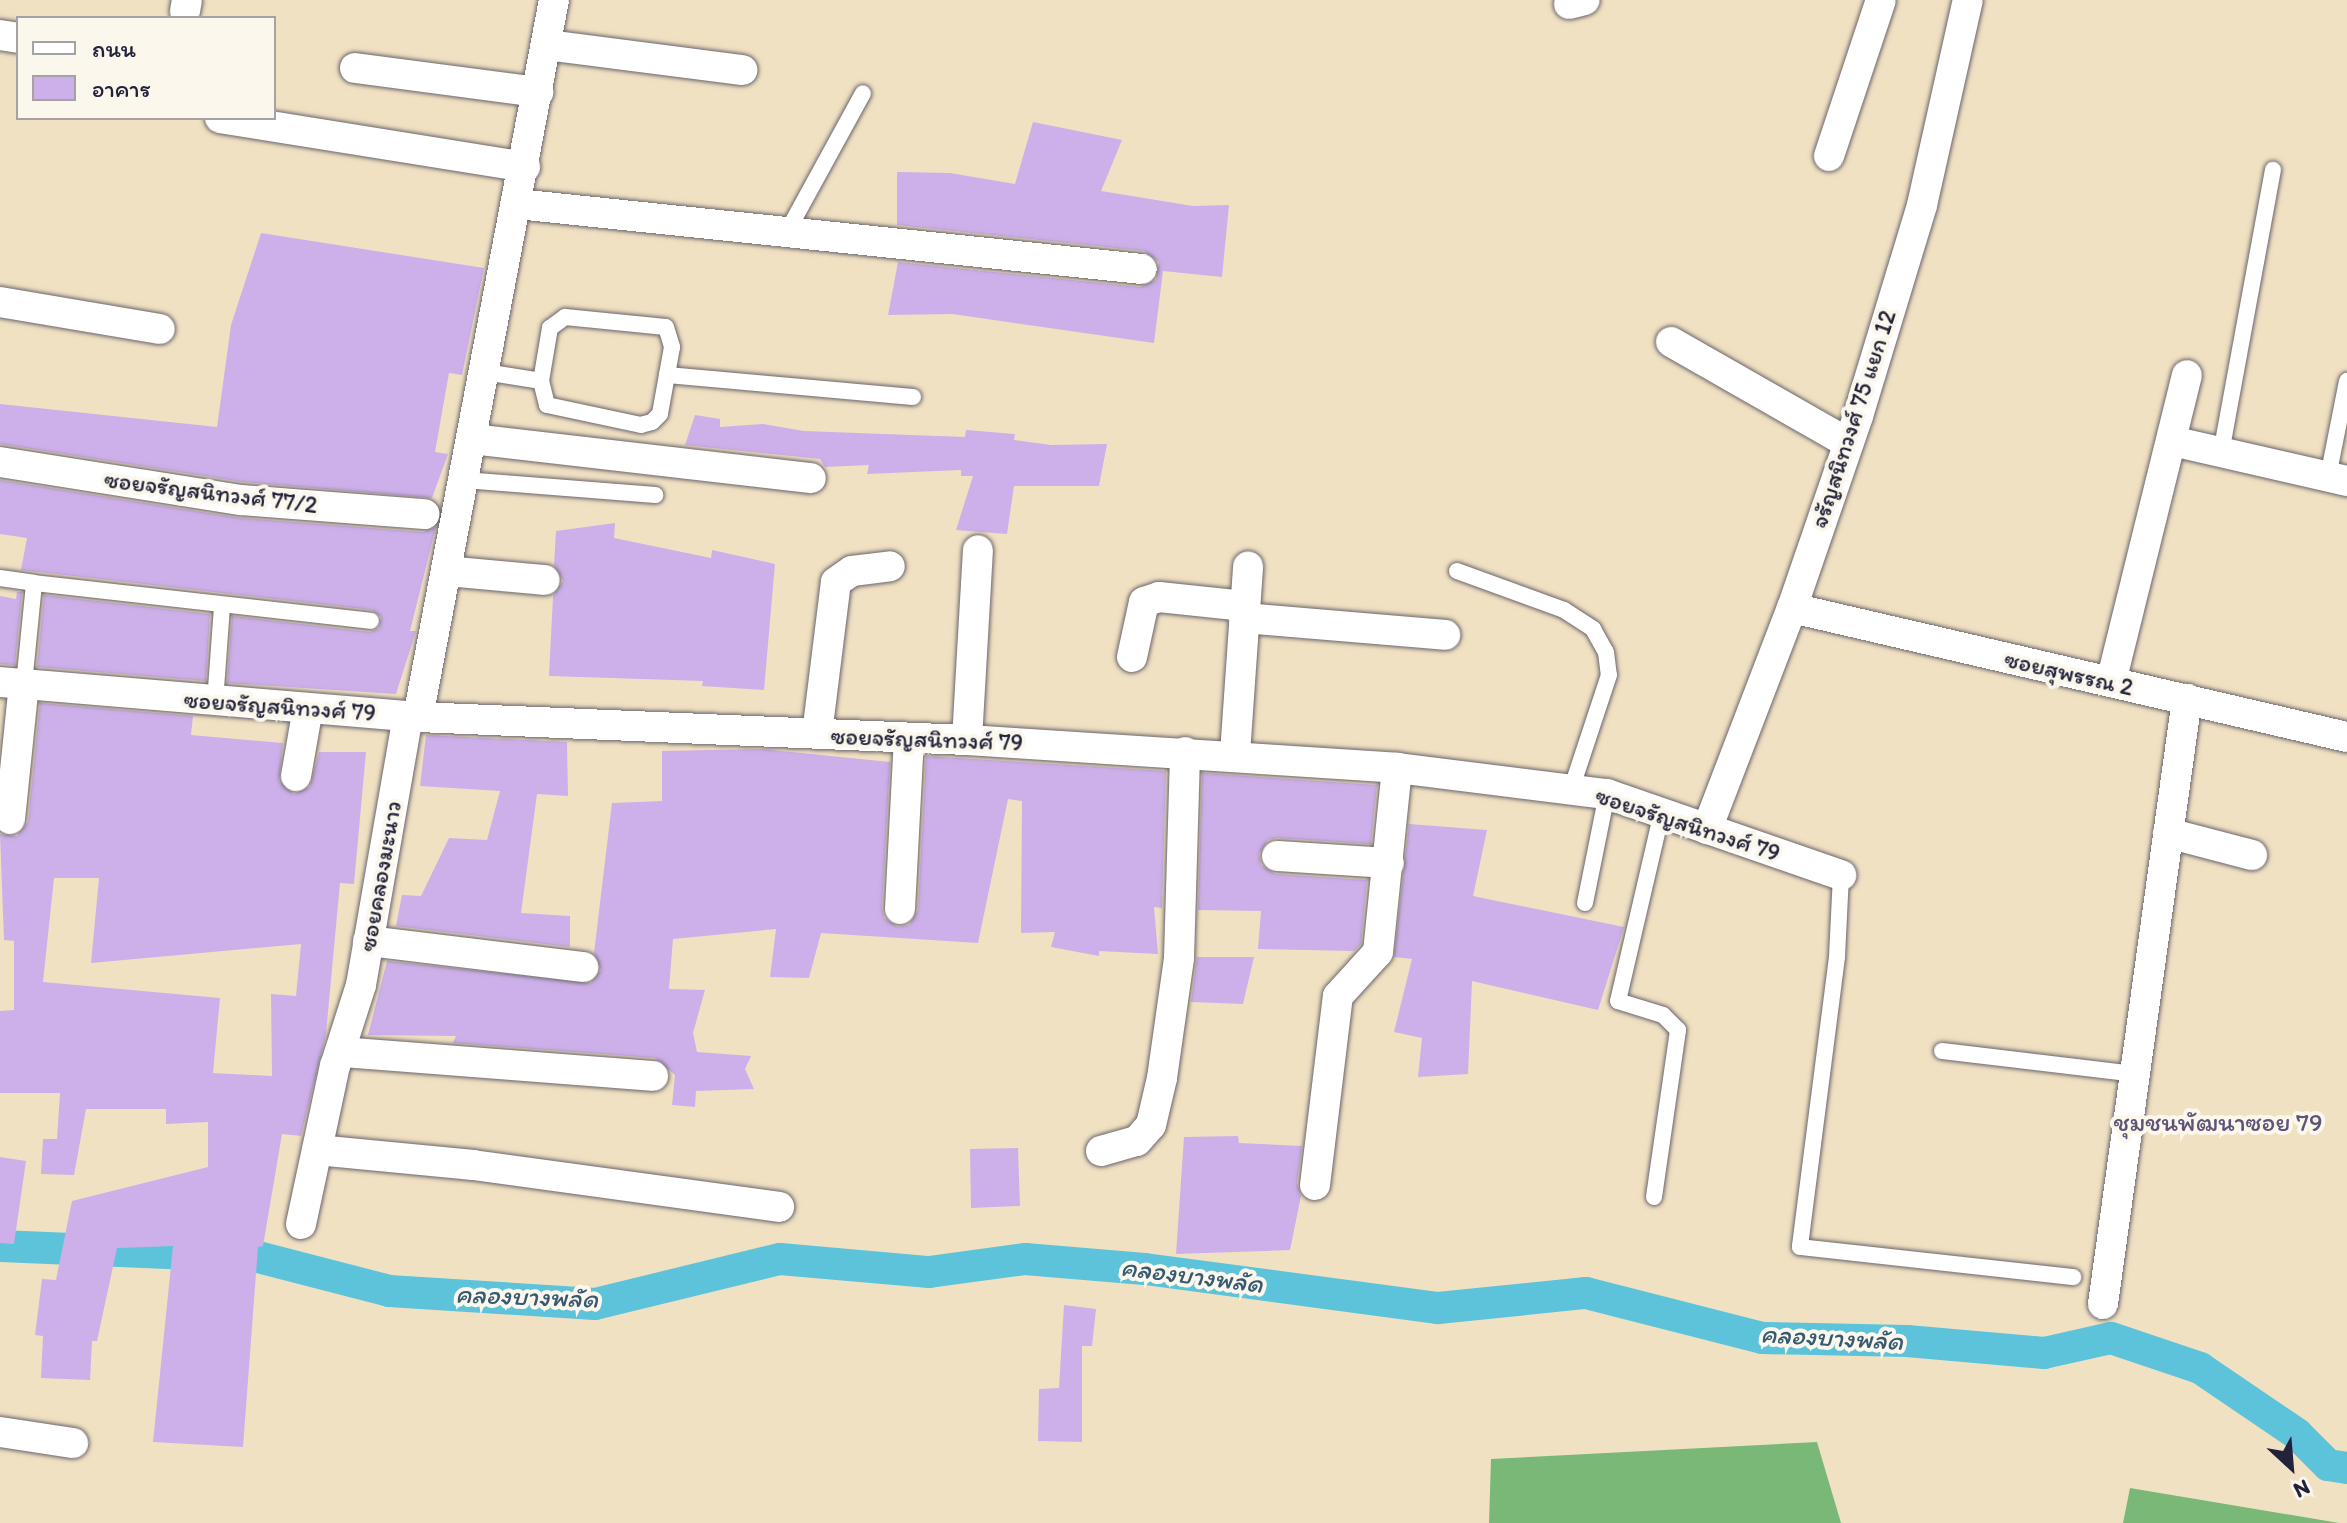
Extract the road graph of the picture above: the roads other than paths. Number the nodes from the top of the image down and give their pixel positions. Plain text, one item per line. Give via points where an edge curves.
1 (554, 0) edge
2 (1881, 0) edge
3 (1968, 0) edge
4 (547, 45) junction
5 (355, 68) dead end
6 (742, 70) dead end
7 (538, 92) junction
8 (863, 93) dead end
9 (232, 120) edge
10 (1829, 156) dead end
11 (525, 167) junction
12 (2273, 170) dead end
13 (517, 204) junction
14 (787, 232) junction
15 (1142, 269) dead end
16 (0, 302) edge
17 (160, 329) dead end
18 (1671, 342) dead end
19 (485, 372) junction
20 (667, 375) junction
21 (2187, 375) dead end
22 (541, 381) junction
23 (2347, 381) edge
24 (913, 397) dead end
25 (472, 439) junction
26 (2172, 441) junction
27 (1848, 443) junction
28 (2221, 453) junction
29 (0, 462) edge
30 (811, 478) dead end
31 (2337, 479) edge
32 (464, 480) junction
33 (655, 495) dead end
34 (424, 514) dead end
35 (978, 550) dead end
36 (890, 566) dead end
37 (1248, 566) dead end
38 (446, 571) junction
39 (1457, 571) dead end
40 (0, 578) edge
41 (545, 580) dead end
42 (34, 583) junction
43 (222, 606) junction
44 (1792, 608) junction
45 (1244, 612) junction
46 (371, 621) dead end
47 (1445, 635) dead end
48 (1132, 657) dead end
49 (2111, 682) junction
50 (12, 683) edge
51 (2187, 699) junction
52 (215, 702) junction
53 (308, 708) junction
54 (413, 716) junction
55 (817, 734) junction
56 (2347, 737) edge
57 (909, 738) junction
58 (967, 740) junction
59 (1185, 752) junction
60 (1235, 754) junction
61 (8, 762) edge
62 (1397, 768) junction
63 (296, 776) dead end
64 (1572, 787) junction
65 (1607, 794) junction
66 (1662, 812) junction
67 (10, 819) dead end
68 (1707, 829) junction
69 (2168, 833) junction
70 (2252, 855) dead end
71 (1277, 856) dead end
72 (1389, 863) junction
73 (1841, 875) joint
74 (1585, 903) dead end
75 (900, 909) dead end
76 (368, 941) junction
77 (583, 967) dead end
78 (344, 1043) junction
79 (1942, 1051) dead end
80 (2135, 1074) junction
81 (653, 1076) dead end
82 (317, 1150) junction
83 (1101, 1151) dead end
84 (1315, 1185) dead end
85 (1654, 1197) dead end
86 (779, 1207) dead end
87 (301, 1224) dead end
88 (2073, 1277) dead end
89 (2103, 1304) dead end
90 (0, 1432) edge
91 (73, 1443) dead end

1 - 4 street, ซอยคลองมะนาว
2 - 10 street
3 - 27 street, จรัญสนิทวงศ์ 75 แยก 12 via 1914,235
4 - 6 street
4 - 7 street, ซอยคลองมะนาว
5 - 7 street
7 - 11 street, ซอยคลองมะนาว
8 - 14 lane
9 - 11 street
11 - 13 street, ซอยคลองมะนาว
12 - 28 lane
13 - 14 street
13 - 19 street, ซอยคลองมะนาว
14 - 15 street
16 - 17 street
18 - 27 street
19 - 22 lane
19 - 25 street, ซอยคลองมะนาว
20 - 22 lane via 660,414 641,425 547,405
20 - 22 lane via 672,347 666,327 565,317 550,328
20 - 24 lane
21 - 26 street
23 - 31 lane
25 - 30 street
25 - 32 street, ซอยคลองมะนาว
26 - 28 street
26 - 49 street
27 - 44 street, จรัญสนิทวงศ์ 75 แยก 12
28 - 31 street
29 - 34 street, ซอยจรัญสนิทวงศ์ 77/2 via 241,500
32 - 33 lane
32 - 38 street, ซอยคลองมะนาว
35 - 58 street
36 - 55 street via 852,571 836,582
37 - 45 street
38 - 41 street
38 - 54 street, ซอยคลองมะนาว
39 - 64 lane via 1564,610 1600,640 1609,675
40 - 42 lane
42 - 43 lane
42 - 50 lane
43 - 46 lane
43 - 52 lane
44 - 49 street, ซอยสุพรรณ 2
44 - 68 street, จรัญสนิทวงศ์ 75 แยก 12
45 - 47 street
45 - 48 street via 1159,597 1144,602
45 - 60 street
49 - 51 street, ซอยสุพรรณ 2
50 - 52 street, ซอยจรัญสนิทวงศ์ 79
50 - 61 street
51 - 56 street, ซอยสุพรรณ 2
51 - 69 street
52 - 53 street, ซอยจรัญสนิทวงศ์ 79
53 - 54 street, ซอยจรัญสนิทวงศ์ 79
53 - 63 street
54 - 55 street, ซอยจรัญสนิทวงศ์ 79
54 - 76 street, ซอยคลองมะนาว
55 - 57 street, ซอยจรัญสนิทวงศ์ 79
57 - 58 street, ซอยจรัญสนิทวงศ์ 79
57 - 75 street
58 - 59 street, ซอยจรัญสนิทวงศ์ 79
59 - 60 street, ซอยจรัญสนิทวงศ์ 79
59 - 83 street via 1179,958 1162,1078 1151,1125 1137,1141
60 - 62 street, ซอยจรัญสนิทวงศ์ 79
61 - 67 street
62 - 64 street, ซอยจรัญสนิทวงศ์ 79
62 - 72 street
64 - 65 street, ซอยจรัญสนิทวงศ์ 79
65 - 66 street, ซอยจรัญสนิทวงศ์ 79
65 - 74 lane
66 - 68 street, ซอยจรัญสนิทวงศ์ 79
66 - 85 lane via 1618,1001 1663,1015 1678,1030
68 - 73 street, ซอยจรัญสนิทวงศ์ 79
69 - 70 street
69 - 80 street
71 - 72 street
72 - 84 street via 1378,952 1338,996
73 - 88 lane via 1837,957 1800,1247
76 - 77 street
76 - 78 street, ซอยคลองมะนาว
78 - 81 street
78 - 82 street, ซอยคลองมะนาว
79 - 80 lane
80 - 89 street
82 - 86 street
82 - 87 street, ซอยคลองมะนาว
90 - 91 street

